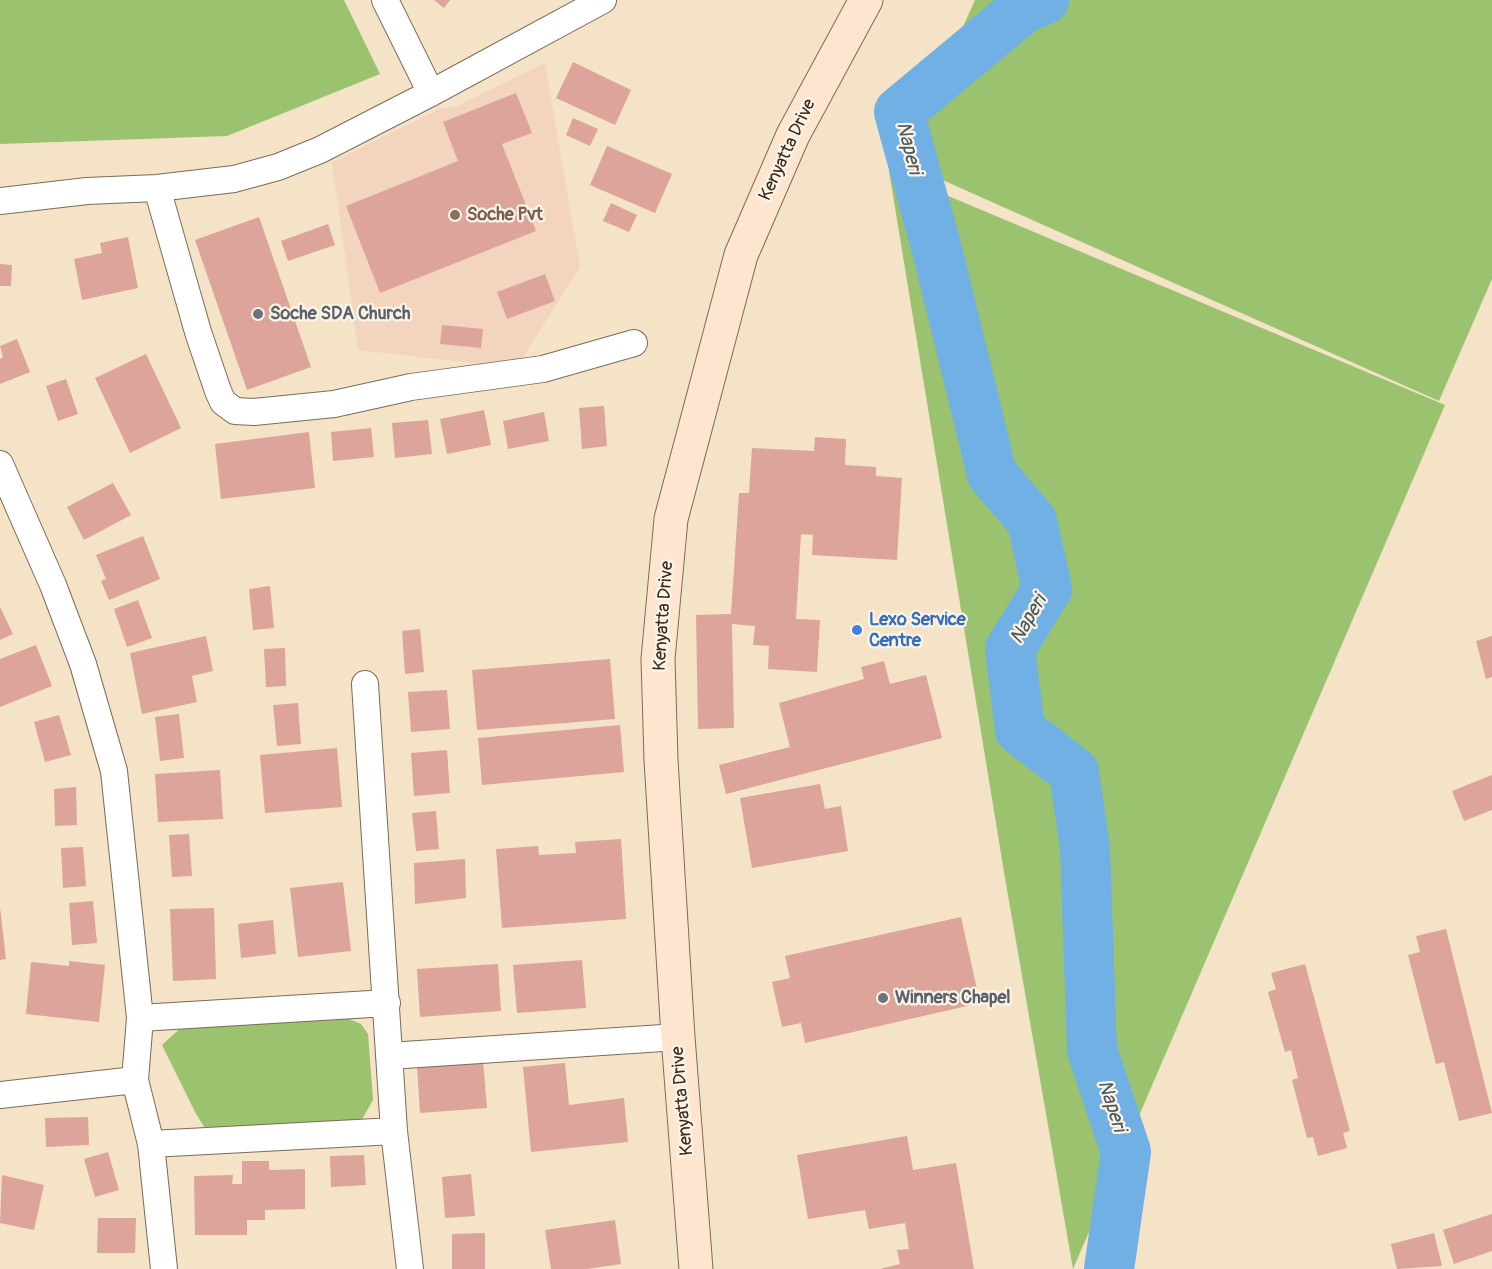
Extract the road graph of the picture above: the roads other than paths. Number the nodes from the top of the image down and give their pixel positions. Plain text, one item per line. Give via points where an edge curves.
1 (385, 0) edge
2 (603, 0) edge
3 (866, 0) edge
4 (431, 93) junction
5 (157, 188) junction
6 (0, 201) edge
7 (634, 343) dead end
8 (0, 464) edge
9 (365, 684) dead end
10 (387, 1003) junction
11 (140, 1018) junction
12 (678, 1037) junction
13 (389, 1056) junction
14 (135, 1080) junction
15 (0, 1095) edge
16 (394, 1131) junction
17 (151, 1144) junction
18 (164, 1269) edge
19 (410, 1269) edge
20 (696, 1269) edge

1 - 4 street
2 - 4 street
3 - 12 main road, Kenyatta Drive via 793,135 741,255 671,519 658,659 660,760
4 - 5 street via 321,150 278,167 234,179
5 - 6 street
5 - 7 street via 218,392 235,411 334,404 411,387 543,369
8 - 11 street via 83,664 114,771
9 - 10 street
10 - 11 street
10 - 13 street
11 - 14 street
12 - 13 street
12 - 20 main road, Kenyatta Drive
13 - 16 street
14 - 15 street
14 - 17 street
16 - 17 street
16 - 19 street
17 - 18 street

